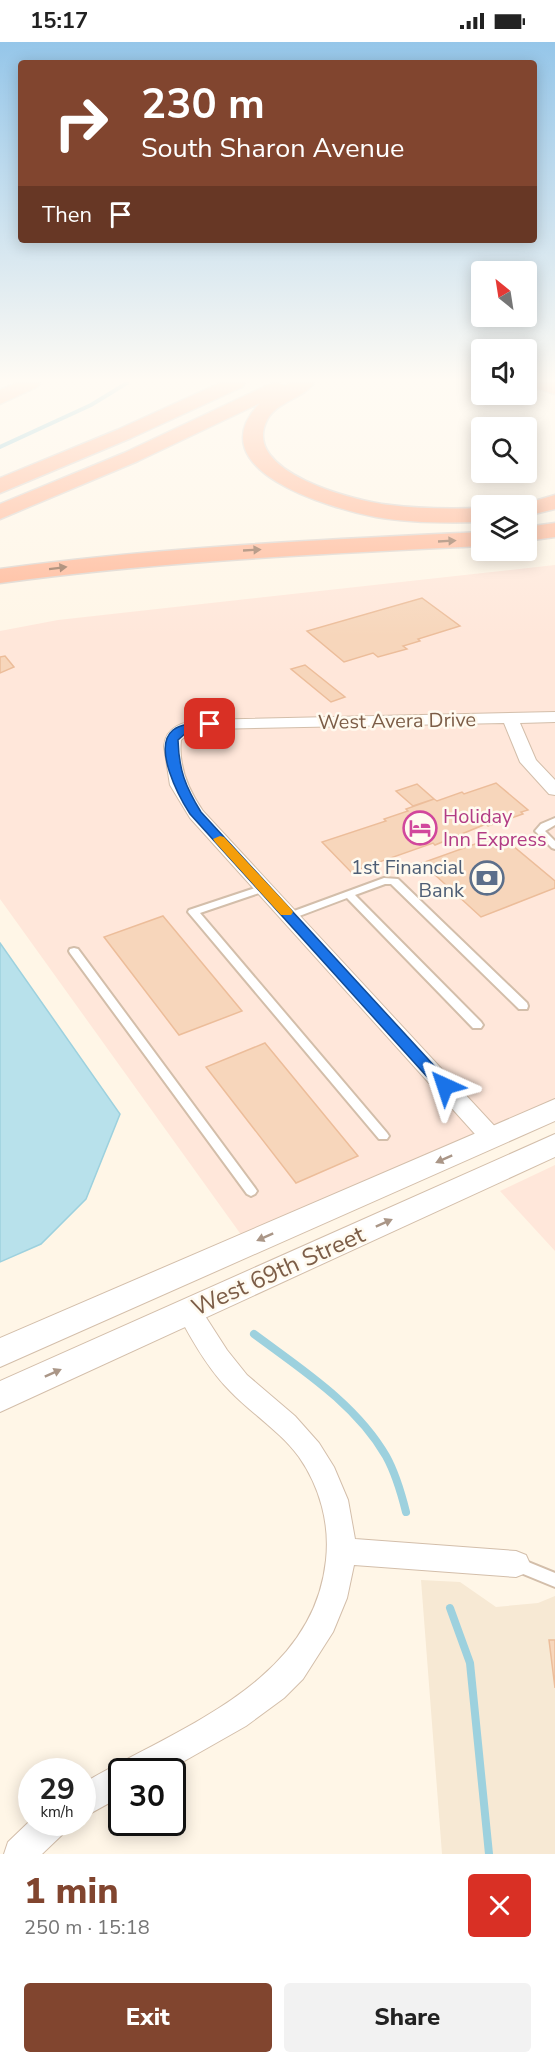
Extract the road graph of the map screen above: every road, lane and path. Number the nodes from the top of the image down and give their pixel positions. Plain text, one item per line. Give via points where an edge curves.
1 (44, 468) edge
2 (106, 468) edge
3 (271, 468) edge
4 (0, 486) edge
5 (555, 502) edge
6 (537, 506) edge
7 (0, 512) edge
8 (471, 515) edge
9 (555, 530) edge
10 (537, 532) edge
11 (471, 540) edge
12 (0, 576) edge
13 (555, 717) edge
14 (510, 719) junction
15 (555, 790) edge
16 (555, 821) edge
17 (555, 846) edge
18 (264, 888) junction
19 (348, 894) junction
20 (290, 916) junction
21 (74, 951) dead end
22 (523, 1006) dead end
23 (477, 1025) dead end
24 (555, 1109) edge
25 (383, 1136) dead end
26 (492, 1138) junction
27 (555, 1145) edge
28 (251, 1191) dead end
29 (189, 1312) junction
30 (0, 1353) edge
31 (0, 1396) edge
32 (343, 1551) junction
33 (516, 1564) joint
34 (555, 1580) edge
35 (158, 1758) edge
36 (37, 1836) edge
37 (20, 1854) edge

1 - 4 highway
2 - 7 highway
3 - 8 highway via 307,490 377,510
5 - 6 highway
9 - 10 highway
12 -> 11 highway via 210,553
13 - 14 street, West Avera Drive
14 - 15 street via 528,762
14 - 18 street, West Avera Drive via 194,726 175,734 173,763 180,788 196,814
16 - 17 lane via 540,831
18 - 20 street, West Avera Drive
18 - 25 lane via 193,912
19 - 20 lane
19 - 22 lane via 394,880
19 - 23 lane
20 - 26 street, West Avera Drive
21 - 28 lane
24 - 26 street, West 69th Street
26 -> 30 street, West 69th Street
29 -> 27 street, West 69th Street
31 -> 29 street, West 69th Street
29 - 32 street via 223,1366 308,1449 325,1475
32 - 33 street
32 - 35 street via 333,1601 290,1671 229,1718
33 - 34 lane
36 - 37 street

